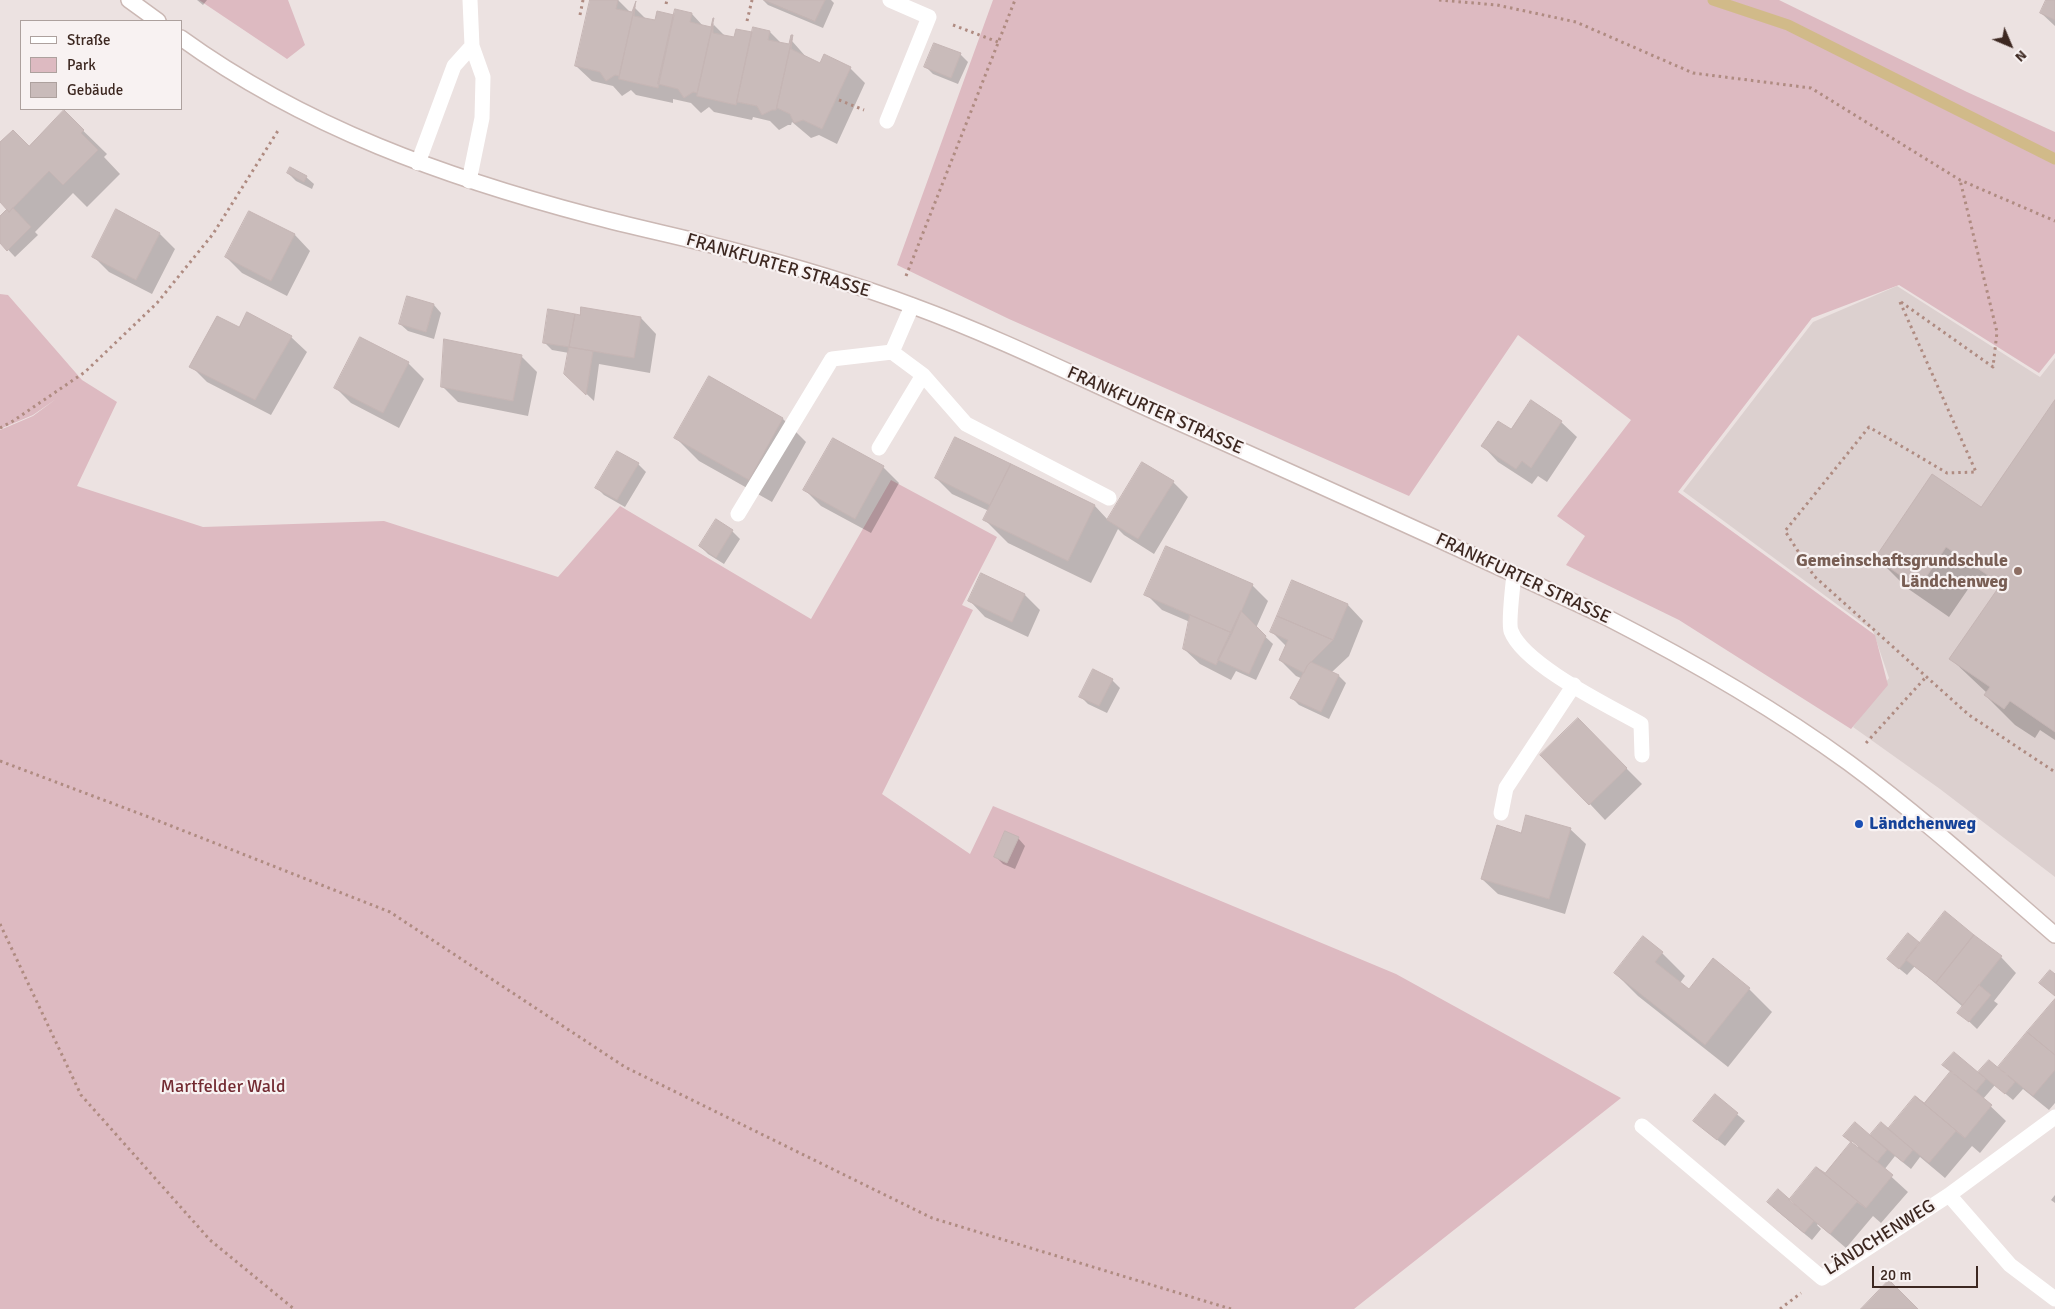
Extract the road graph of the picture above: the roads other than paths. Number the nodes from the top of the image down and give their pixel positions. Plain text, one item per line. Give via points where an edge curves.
1 (129, 0) edge
2 (470, 0) edge
3 (890, 0) edge
4 (157, 20) edge
5 (182, 39) edge
6 (472, 46) junction
7 (888, 121) dead end
8 (418, 163) junction
9 (469, 181) junction
10 (912, 306) junction
11 (892, 352) junction
12 (923, 375) junction
13 (879, 448) dead end
14 (1109, 498) dead end
15 (738, 514) dead end
16 (1514, 574) junction
17 (1574, 686) junction
18 (1642, 755) dead end
19 (1500, 813) dead end
20 (2055, 935) edge
21 (2055, 1117) edge
22 (1642, 1126) dead end
23 (1949, 1195) junction
24 (2055, 1299) edge

1 - 4 main road
2 - 6 main road
3 - 7 main road via 929,16
5 - 8 main road, FRANKFURTER STRASSE via 210,59 294,106 352,136
6 - 8 main road via 454,66
6 - 9 main road via 483,77 483,104
8 - 9 main road, FRANKFURTER STRASSE
9 - 10 main road, FRANKFURTER STRASSE via 812,272
10 - 11 main road
10 - 16 main road, FRANKFURTER STRASSE
11 - 12 main road
11 - 15 main road via 832,359
12 - 13 main road
12 - 14 main road via 966,424
16 - 17 main road via 1510,629 1518,643 1541,664
16 - 20 main road, FRANKFURTER STRASSE via 1658,644 1755,699 1848,763 1945,840
17 - 18 main road via 1641,724
17 - 19 main road via 1506,788
21 - 23 main road, LÄNDCHENWEG
22 - 23 main road, LÄNDCHENWEG via 1822,1278
23 - 24 main road via 2010,1265

